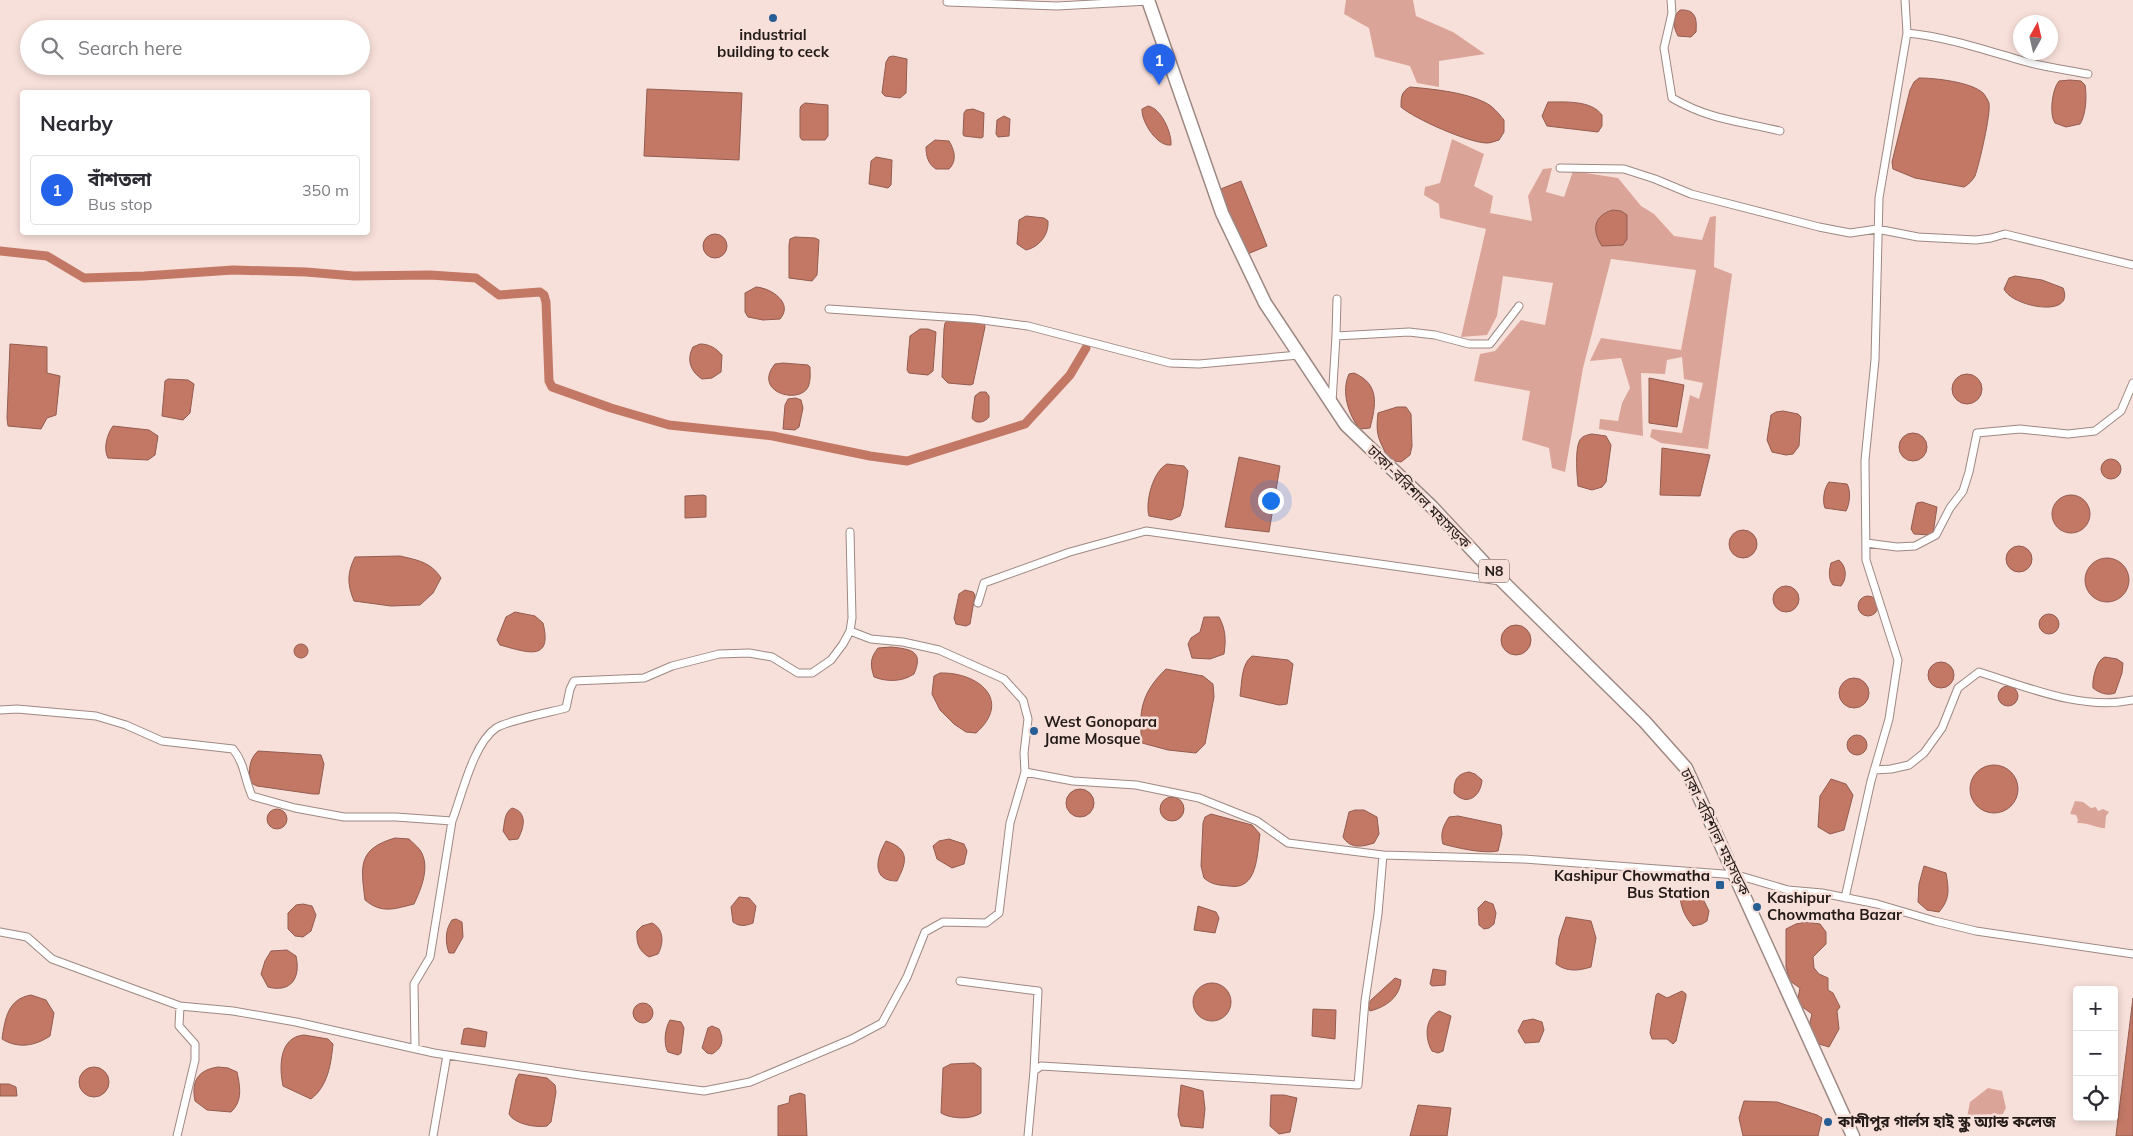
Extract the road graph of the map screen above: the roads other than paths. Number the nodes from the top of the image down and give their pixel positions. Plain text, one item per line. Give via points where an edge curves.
1 (1671, 0) edge
2 (1905, 0) edge
3 (1149, 1) edge
4 (947, 2) dead end
5 (1907, 33) junction
6 (2088, 74) dead end
7 (1780, 131) dead end
8 (1560, 168) dead end
9 (1877, 229) junction
10 (2133, 265) edge
11 (1337, 299) dead end
12 (1520, 306) dead end
13 (829, 309) dead end
14 (1336, 336) junction
15 (1300, 355) junction
16 (2133, 384) edge
17 (1334, 408) junction
18 (850, 532) dead end
19 (1866, 543) junction
20 (1506, 582) junction
21 (978, 602) dead end
22 (850, 631) junction
23 (2133, 700) edge
24 (0, 710) edge
25 (1874, 770) junction
26 (1026, 772) junction
27 (452, 821) junction
28 (1383, 855) junction
29 (1737, 875) junction
30 (1845, 898) junction
31 (0, 932) edge
32 (2133, 954) edge
33 (960, 981) dead end
34 (180, 1006) junction
35 (414, 1048) junction
36 (448, 1055) junction
37 (1034, 1071) junction
38 (177, 1136) edge
39 (433, 1136) edge
40 (1028, 1136) edge
41 (1853, 1136) edge

1 - 7 street via 1672,13 1664,48 1672,98 1694,111
2 - 5 street
3 - 4 street via 1057,6
3 - 15 highway, ঢাকা-বরিশাল মহাসড়ক / N8 via 1222,213 1264,303
5 - 6 street via 1929,35 2025,62
5 - 9 street via 1879,198
8 - 9 street via 1624,170 1691,194 1819,227 1850,233
9 - 10 street via 1918,237 1976,240 2005,234
9 - 19 street via 1875,360 1865,460
11 - 14 street
12 - 14 street via 1490,344 1469,344 1409,332
13 - 15 street via 1028,326 1170,363 1199,364
14 - 17 street
15 - 17 highway, ঢাকা-বরিশাল মহাসড়ক / N8
16 - 19 street via 2120,411 2095,432 2068,434 2020,429 1977,433 1962,491 1936,535 1915,546
17 - 20 highway, ঢাকা-বরিশাল মহাসড়ক / N8 via 1346,426
18 - 22 street
19 - 25 street via 1866,560 1898,660 1889,719
20 - 21 street via 1146,532 1070,552 984,584
20 - 29 highway, ঢাকা-বরিশাল মহাসড়ক / N8 via 1645,722 1686,768
22 - 26 street via 871,639 939,650 1004,679 1023,700 1028,719 1024,753
22 - 27 street via 831,660 812,673 798,672 772,657 749,653 719,654 672,666 644,678 574,681 566,708 497,727 486,738
23 - 25 street via 2115,704 2058,697 1979,672 1958,688 1942,728 1924,753 1909,764 1891,770
24 - 27 street via 96,716 162,741 233,749 242,760 252,796 295,808 344,817
25 - 30 street
26 - 28 street via 1073,781 1136,785 1199,798 1257,821 1288,843
26 - 36 street via 1010,823 999,913 986,923 943,922 925,932 907,977 882,1023 852,1039 750,1082 704,1091
27 - 35 street via 430,957 414,984
28 - 29 street via 1523,859
28 - 37 street via 1358,1085 1049,1066 1041,1066
29 - 30 street via 1788,890
29 - 41 highway, ঢাকা-বরিশাল মহাসড়ক / N8
30 - 32 street via 1976,931
31 - 34 street via 28,937 52,959
33 - 37 street via 1038,990
34 - 35 street via 296,1022
34 - 38 street via 179,1026 195,1044 195,1060
35 - 36 street
36 - 39 street
37 - 40 street

